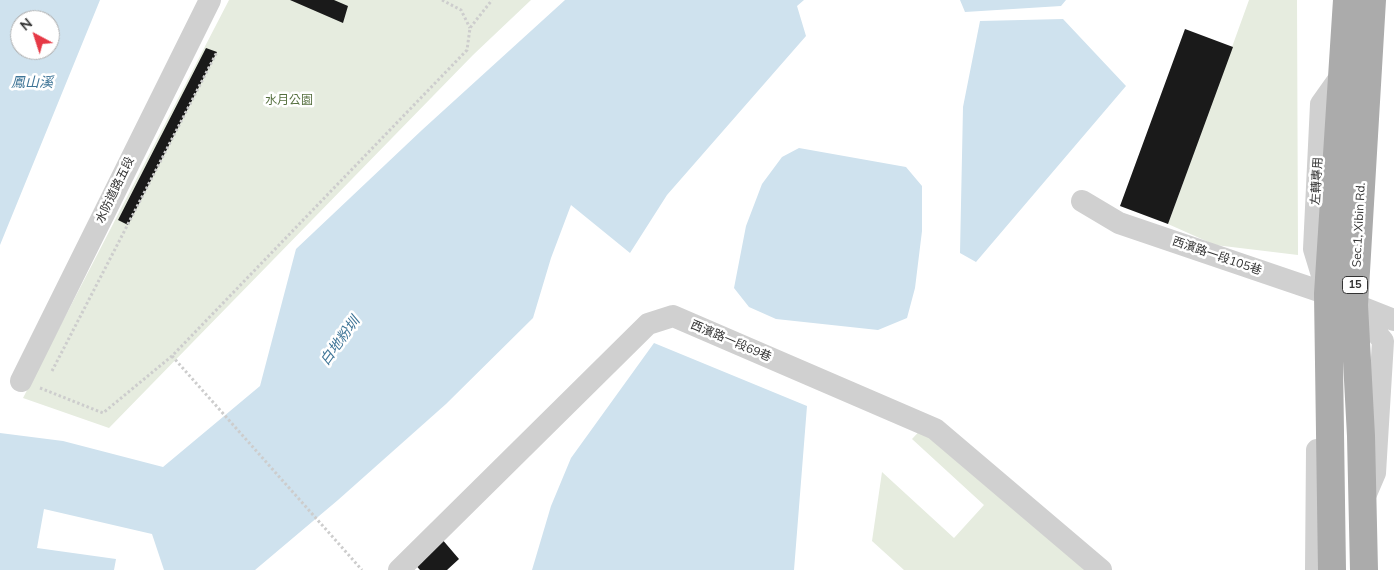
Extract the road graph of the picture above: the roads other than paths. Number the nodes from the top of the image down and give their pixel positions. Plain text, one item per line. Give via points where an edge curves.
1 (210, 0) edge
2 (1347, 0) edge
3 (1372, 0) edge
4 (1082, 202) dead end
5 (1328, 294) junction
6 (1354, 305) junction
7 (1394, 320) edge
8 (21, 381) road end
9 (1331, 407) junction
10 (399, 570) edge
11 (1101, 570) edge
12 (1316, 570) edge
13 (1332, 570) edge
14 (1364, 570) edge

1 - 8 street, 水防道路五段
2 - 5 main road, Sec.1, Xibin Rd. / 15
3 - 6 main road, Sec.1, Xibin Rd. / 15
4 - 5 street, 西濱路一段105巷 via 1119,223
5 - 6 street, 西濱路一段105巷
5 - 9 main road, Sec.1, Xibin Rd. / 15
6 - 7 street, 西濱路一段105巷
6 - 14 main road, Sec.1, Xibin Rd. / 15 via 1364,499
9 - 12 street via 1317,430
9 - 13 main road, Sec.1, Xibin Rd. / 15
10 - 11 street, 西濱路一段69巷 via 648,324 673,316 935,429

